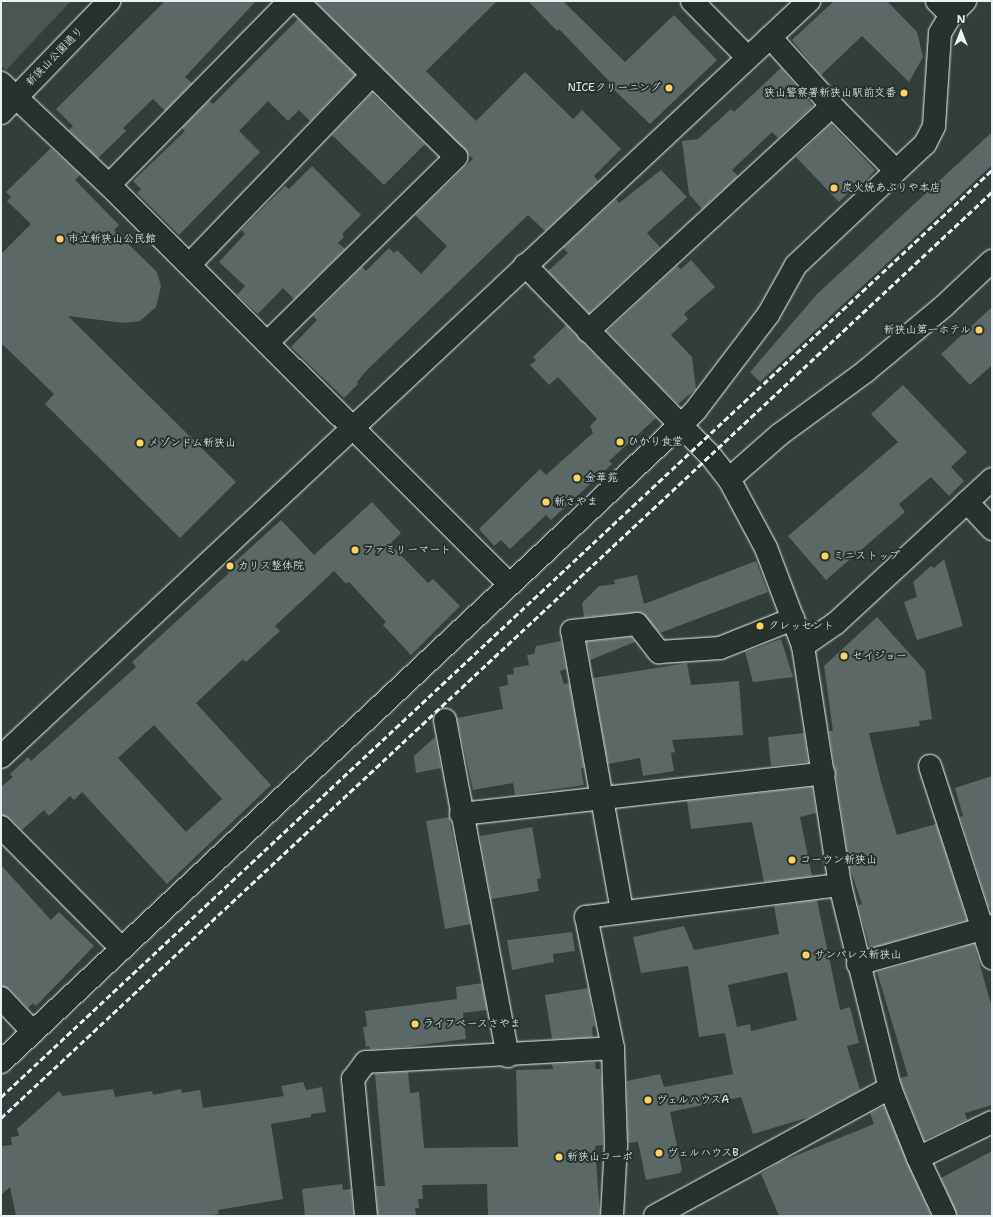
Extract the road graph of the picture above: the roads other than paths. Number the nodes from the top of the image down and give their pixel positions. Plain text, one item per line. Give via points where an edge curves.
1 (109, 1) edge
2 (290, 1) edge
3 (297, 1) edge
4 (692, 1) edge
5 (809, 1) edge
6 (951, 6) edge
7 (770, 36) junction
8 (748, 58) junction
9 (372, 75) junction
10 (6, 98) edge
11 (832, 106) junction
12 (896, 171) junction
13 (109, 185) junction
14 (992, 261) edge
15 (189, 265) junction
16 (525, 265) junction
17 (588, 331) junction
18 (268, 342) junction
19 (680, 426) junction
20 (352, 429) junction
21 (729, 479) junction
22 (992, 479) edge
23 (967, 502) junction
24 (992, 529) edge
25 (510, 585) junction
26 (793, 619) junction
27 (803, 646) junction
28 (445, 720) dead end
29 (1, 757) edge
30 (930, 766) dead end
31 (824, 773) junction
32 (600, 798) junction
33 (461, 814) junction
34 (1, 827) edge
35 (840, 885) junction
36 (622, 911) junction
37 (988, 927) edge
38 (122, 948) junction
39 (992, 958) edge
40 (858, 964) junction
41 (1, 998) edge
42 (33, 1032) junction
43 (614, 1048) junction
44 (508, 1056) junction
45 (1, 1062) edge
46 (890, 1088) junction
47 (992, 1122) edge
48 (918, 1158) junction
49 (366, 1216) edge
50 (612, 1216) edge
51 (655, 1216) edge
52 (945, 1216) edge

1 - 10 street, 新狭山公園通り
2 - 13 street
3 - 9 street
4 - 8 street
5 - 7 street
6 - 12 street via 940,33 934,126 926,144
7 - 8 street
7 - 11 street
8 - 16 street
9 - 15 street
9 - 18 street via 456,157
10 - 13 street
11 - 12 street
11 - 17 street
12 - 19 street via 796,265 768,315 723,376
13 - 15 street
14 - 21 street via 944,306 872,366 779,435
15 - 18 street
16 - 17 street
16 - 20 street
17 - 19 street
18 - 20 street
19 - 21 street
19 - 25 street
20 - 25 street
20 - 29 street
21 - 26 street via 766,548
22 - 23 street
23 - 24 street
23 - 27 street via 836,623
25 - 38 street
26 - 27 street
26 - 32 street via 720,648 660,652 637,624 572,631
27 - 31 street
28 - 33 street
30 - 37 street
31 - 32 street
31 - 35 street
32 - 33 street
32 - 36 street
33 - 44 street
34 - 38 street
35 - 36 street
35 - 40 street
36 - 43 street via 586,917
37 - 39 street
37 - 40 street
38 - 42 street
40 - 46 street
41 - 42 street
42 - 45 street
43 - 44 street
43 - 50 street via 616,1145
44 - 49 street via 366,1062 353,1079
46 - 48 street
46 - 51 street
47 - 48 street
48 - 52 street

